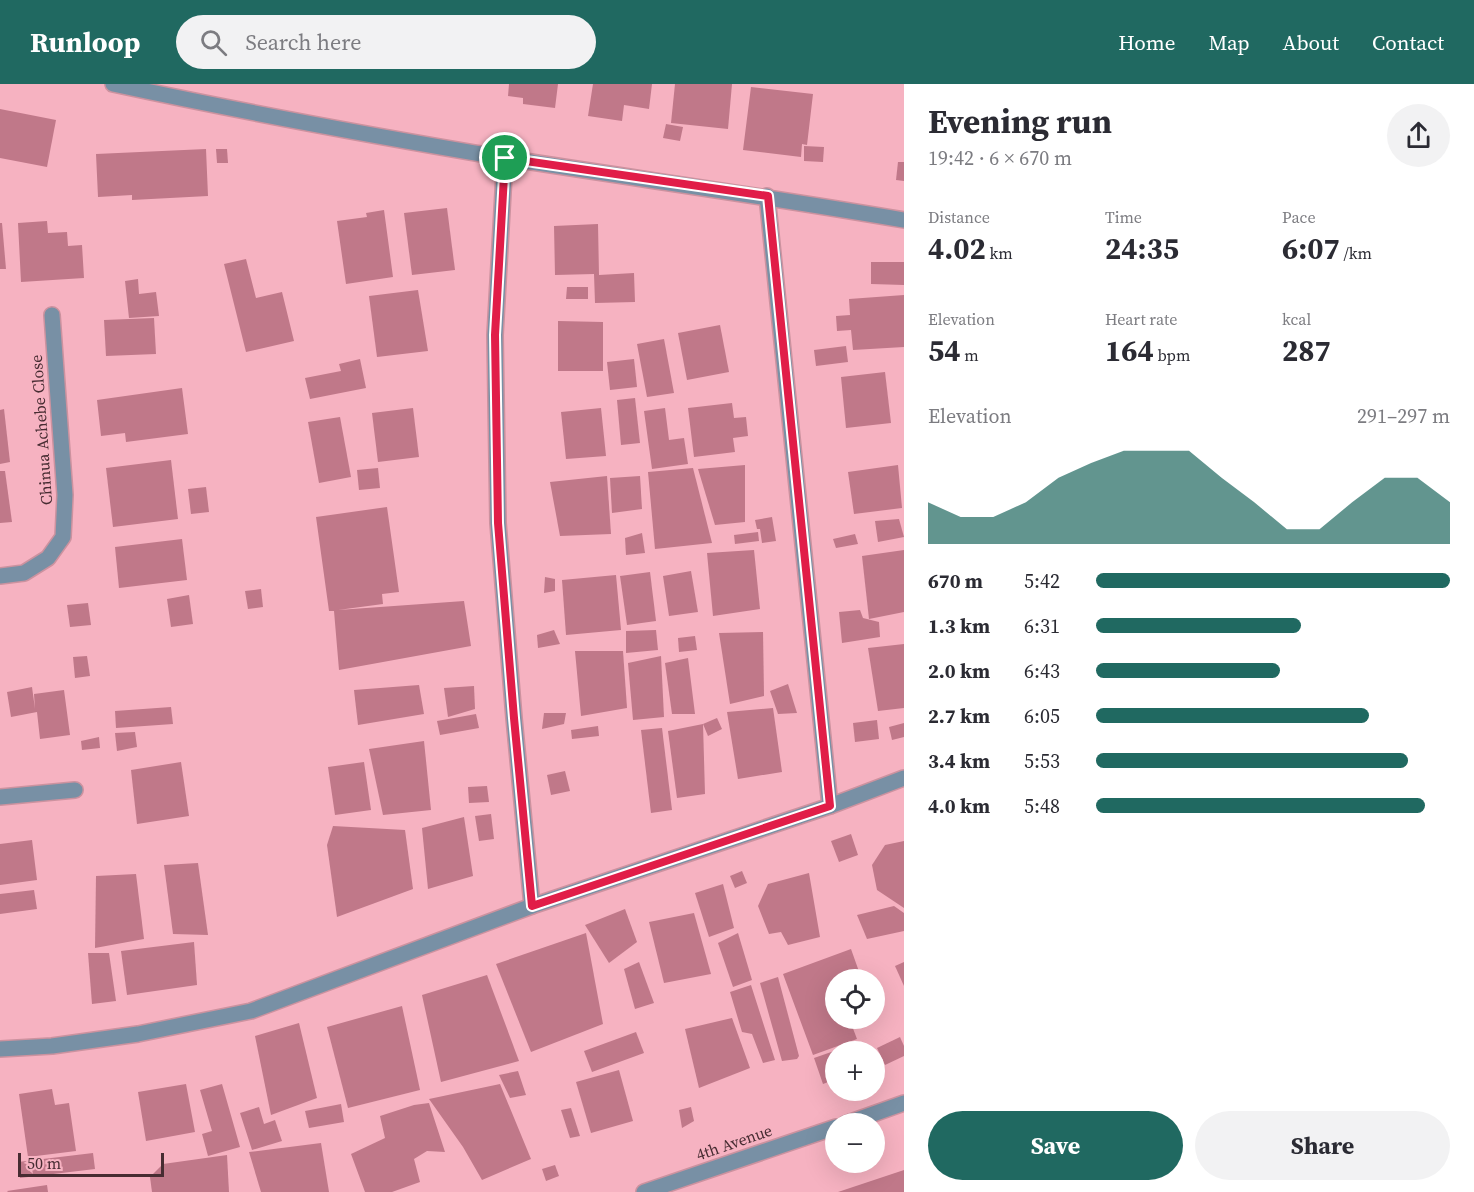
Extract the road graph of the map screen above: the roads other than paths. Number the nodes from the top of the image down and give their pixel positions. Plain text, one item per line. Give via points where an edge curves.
1 (113, 84) edge
2 (505, 158) junction
3 (768, 196) junction
4 (904, 220) edge
5 (52, 315) dead end
6 (0, 576) edge
7 (904, 778) edge
8 (75, 790) dead end
9 (0, 797) edge
10 (830, 806) junction
11 (532, 906) junction
12 (0, 1049) edge
13 (904, 1103) edge
14 (876, 1113) edge
15 (825, 1131) edge
16 (644, 1192) edge

1 - 2 street via 234,110
2 - 3 street
2 - 11 street via 495,335 498,523
3 - 4 street
3 - 10 street
5 - 6 street, Chinua Achebe Close via 65,495 63,537 48,558 24,573
7 - 10 street
8 - 9 street
10 - 11 street
11 - 12 street via 251,1011 138,1034
13 - 14 street
15 - 16 street, 4th Avenue

